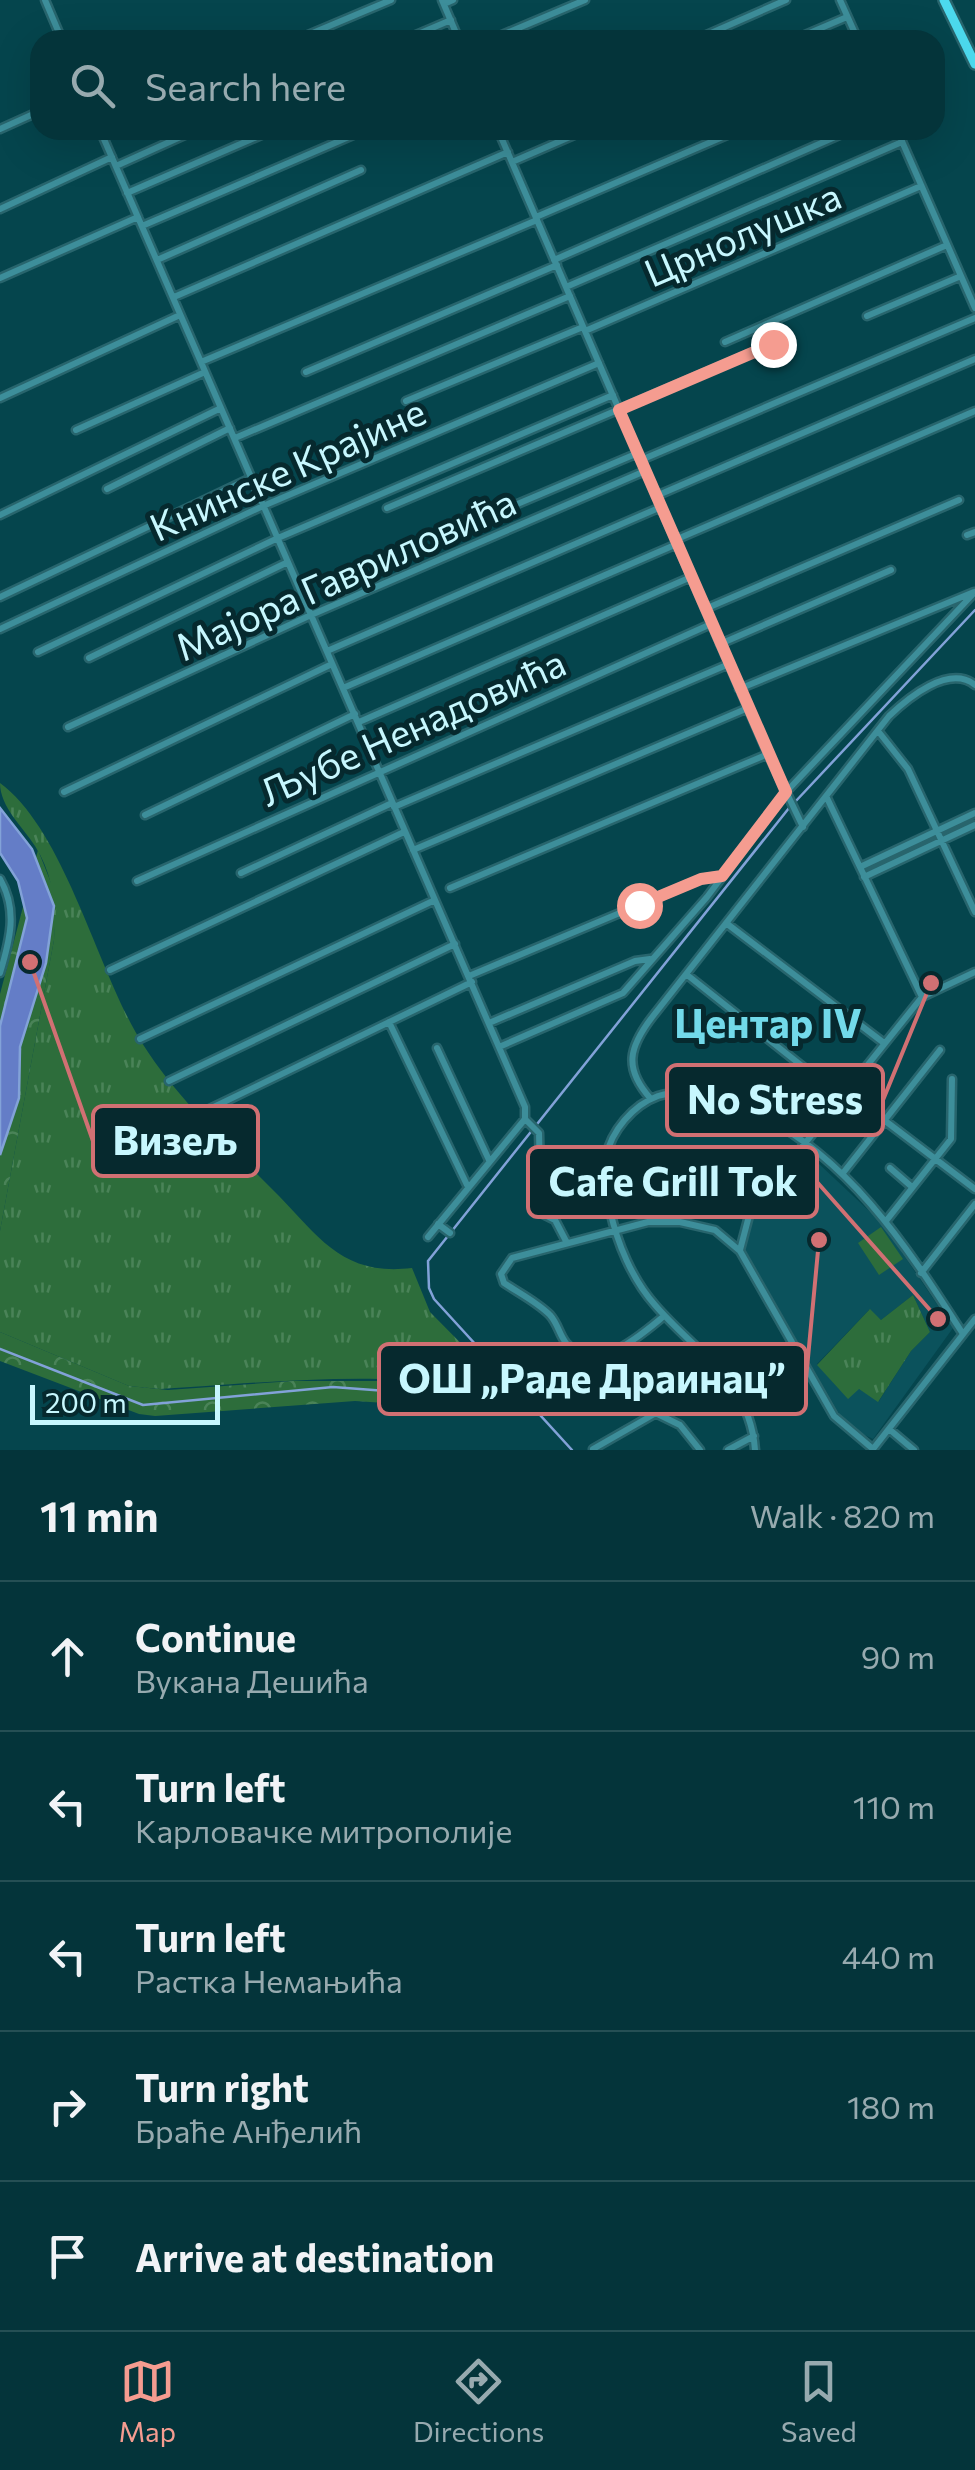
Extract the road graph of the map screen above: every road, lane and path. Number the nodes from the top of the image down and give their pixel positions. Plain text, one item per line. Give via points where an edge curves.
1 (45, 0) edge
2 (391, 0) edge
3 (453, 0) edge
4 (584, 0) edge
5 (786, 0) edge
6 (840, 0) edge
7 (944, 0) edge
8 (443, 2) edge
9 (848, 16) junction
10 (451, 20) junction
11 (58, 30) edge
12 (320, 30) edge
13 (428, 30) edge
14 (455, 30) edge
15 (514, 30) edge
16 (718, 30) edge
17 (816, 30) edge
18 (854, 30) edge
19 (975, 64) edge
20 (30, 116) edge
21 (0, 130) edge
22 (104, 140) edge
23 (174, 140) edge
24 (250, 140) edge
25 (342, 140) edge
26 (503, 140) edge
27 (563, 140) edge
28 (716, 140) edge
29 (829, 140) edge
30 (902, 142) joint
31 (508, 152) junction
32 (112, 157) junction
33 (512, 162) junction
34 (116, 166) junction
35 (361, 170) dead end
36 (922, 186) junction
37 (128, 193) junction
38 (0, 210) edge
39 (138, 217) junction
40 (536, 219) junction
41 (142, 226) junction
42 (947, 245) junction
43 (157, 260) junction
44 (556, 263) junction
45 (961, 276) junction
46 (0, 278) edge
47 (566, 287) junction
48 (570, 296) junction
49 (174, 297) junction
50 (975, 308) edge
51 (181, 314) junction
52 (867, 316) dead end
53 (975, 318) edge
54 (584, 329) junction
55 (725, 342) dead end
56 (773, 344) dead end
57 (975, 359) edge
58 (200, 362) junction
59 (598, 363) junction
60 (205, 372) junction
61 (306, 372) dead end
62 (612, 395) junction
63 (0, 398) edge
64 (406, 401) dead end
65 (221, 408) junction
66 (619, 410) junction
67 (975, 411) edge
68 (230, 428) junction
69 (76, 430) dead end
70 (235, 438) junction
71 (639, 457) junction
72 (645, 471) junction
73 (251, 478) junction
74 (107, 489) dead end
75 (656, 496) junction
76 (959, 500) dead end
77 (263, 506) junction
78 (661, 507) junction
79 (387, 508) dead end
80 (0, 516) edge
81 (470, 524) dead end
82 (278, 538) junction
83 (676, 542) junction
84 (288, 562) junction
85 (891, 570) dead end
86 (691, 577) junction
87 (975, 592) edge
88 (0, 597) edge
89 (705, 608) junction
90 (311, 615) junction
91 (711, 624) junction
92 (0, 629) edge
93 (720, 644) junction
94 (327, 651) junction
95 (38, 652) dead end
96 (88, 658) dead end
97 (332, 664) junction
98 (729, 664) junction
99 (975, 686) edge
100 (343, 688) junction
101 (740, 689) junction
102 (748, 708) junction
103 (355, 714) junction
104 (359, 722) junction
105 (68, 727) dead end
106 (878, 731) junction
107 (768, 754) junction
108 (378, 769) junction
109 (64, 792) dead end
110 (786, 792) junction
111 (826, 798) junction
112 (393, 805) junction
113 (975, 813) edge
114 (145, 815) dead end
115 (802, 824) junction
116 (975, 825) edge
117 (938, 831) junction
118 (404, 832) junction
119 (942, 840) junction
120 (412, 850) junction
121 (860, 867) junction
122 (241, 872) dead end
123 (722, 876) junction
124 (864, 877) junction
125 (0, 879) edge
126 (136, 881) dead end
127 (450, 888) dead end
128 (435, 900) junction
129 (975, 912) edge
130 (726, 923) junction
131 (455, 944) junction
132 (650, 960) junction
133 (110, 970) dead end
134 (0, 972) edge
135 (975, 972) edge
136 (686, 974) junction
137 (470, 979) junction
138 (922, 996) junction
139 (389, 1022) junction
140 (489, 1023) junction
141 (140, 1039) dead end
142 (884, 1043) junction
143 (499, 1047) junction
144 (437, 1048) dead end
145 (940, 1050) dead end
146 (952, 1079) dead end
147 (168, 1081) dead end
148 (840, 1096) junction
149 (651, 1099) junction
150 (195, 1116) dead end
151 (884, 1120) junction
152 (529, 1121) junction
153 (805, 1139) junction
154 (935, 1158) junction
155 (490, 1160) junction
156 (890, 1168) dead end
157 (843, 1173) junction
158 (467, 1185) junction
159 (912, 1188) junction
160 (975, 1189) edge
161 (975, 1204) edge
162 (533, 1209) dead end
163 (555, 1220) junction
164 (886, 1221) junction
165 (615, 1229) junction
166 (428, 1237) dead end
167 (567, 1243) junction
168 (740, 1251) junction
169 (921, 1273) junction
170 (664, 1316) junction
171 (975, 1319) edge
172 (963, 1334) junction
173 (612, 1352) junction
174 (656, 1413) junction
175 (889, 1429) junction
176 (754, 1436) junction
177 (593, 1449) edge
178 (700, 1450) edge
179 (728, 1450) edge
180 (755, 1450) edge
181 (872, 1450) edge
182 (914, 1450) edge

1 - 11 street
2 - 12 street
3 - 8 street
4 - 15 street
5 - 16 street
6 - 9 street
7 - 19 main road
8 - 10 street
9 - 17 street
9 - 18 street
10 - 13 street
10 - 14 street
20 - 21 street
22 - 32 street
23 - 34 street
24 - 37 street
25 - 41 street
26 - 31 street
27 - 33 street
28 - 40 street
29 - 44 street
30 - 36 street
30 - 47 street
31 - 33 street
31 - 49 street
32 - 34 street
32 - 38 street
33 - 40 street
34 - 37 street
35 - 43 street
36 - 42 street
36 - 54 street, Црнолушка
37 - 39 street
39 - 41 street
39 - 46 street
40 - 44 street
40 - 58 street
41 - 43 street
42 - 45 street
42 - 55 street
43 - 49 street
44 - 47 street
44 - 61 street
45 - 50 street
45 - 52 street
47 - 48 street
48 - 54 street
48 - 70 street
49 - 51 street
51 - 58 street
51 - 63 street
53 - 71 street
54 - 59 street
54 - 64 street, Црнолушка
56 - 66 street
57 - 75 street
58 - 60 street
59 - 62 street
59 - 77 street, Книнске Крајине
60 - 65 street
60 - 69 street
62 - 66 street
62 - 82 street
65 - 68 street
65 - 80 street
66 - 71 street
66 - 79 street
67 - 83 street
68 - 70 street
68 - 74 street
70 - 73 street
71 - 72 street
71 - 81 street
72 - 75 street
72 - 90 street, Мајора Гавриловића
73 - 77 street
73 - 88 street
75 - 78 street
76 - 89 street
77 - 82 street
77 - 92 street, Книнске Крајине
78 - 83 street
78 - 94 street
82 - 84 street
82 - 95 street
83 - 86 street
83 - 100 street
84 - 90 street
84 - 96 street
85 - 93 street
86 - 89 street
86 - 104 street
87 - 101 street
87 - 110 street
89 - 91 street
90 - 94 street
90 - 105 street, Мајора Гавриловића
91 - 93 street
91 - 108 street, Љубе Ненадовића
93 - 98 street
94 - 97 street
97 - 100 street
97 - 109 street
98 - 101 street
98 - 112 street
99 - 106 street via 955,678 927,688
100 - 103 street
101 - 102 street
102 - 107 street
102 - 120 street
103 - 104 street
103 - 114 street
104 - 108 street
106 - 111 street
106 - 117 street via 902,758
107 - 110 street
107 - 127 street
108 - 112 street
108 - 126 street, Љубе Ненадовића
110 - 115 street
110 - 123 street
111 - 115 street
111 - 121 street
112 - 118 street
112 - 122 street
113 - 117 street
115 - 130 street
116 - 119 street
117 - 119 street
117 - 121 street
118 - 120 street
118 - 133 street
119 - 124 street
119 - 129 street
120 - 128 street
121 - 124 street
123 - 132 street
123 - 137 street via 701,879
124 - 138 street
125 - 134 street via 11,911
128 - 131 street
128 - 141 street
130 - 136 street
130 - 142 street
131 - 137 street
131 - 147 street
132 - 140 street
132 - 143 street via 619,996
135 - 138 street
136 - 148 street
136 - 149 street via 631,1054 633,1076
137 - 139 street
137 - 140 street
138 - 142 street
139 - 150 street
139 - 158 street
140 - 143 street
142 - 148 street
143 - 152 street
144 - 155 street
145 - 151 street
146 - 154 street via 952,1134
148 - 153 street
149 - 153 street via 710,1095
149 - 165 street via 620,1126 606,1156
151 - 154 street
151 - 157 street
152 - 155 street
152 - 163 street
153 - 157 street
153 - 168 street via 750,1212
154 - 159 street
154 - 160 street
155 - 158 street
156 - 159 street
157 - 164 street
158 - 166 street via 445,1229
159 - 164 street
161 - 169 street
162 - 163 street
163 - 167 street
164 - 169 street
165 - 167 street
165 - 168 street via 692,1224 722,1234
165 - 170 street via 637,1280
167 - 173 street via 512,1258 502,1282 552,1318 572,1348
168 - 181 street via 826,1406
169 - 172 street
170 - 173 street
170 - 176 street via 729,1378
171 - 172 street
172 - 175 street
173 - 174 street via 628,1396
174 - 177 street
174 - 178 street via 686,1429
175 - 181 street
175 - 182 street
176 - 179 street
176 - 180 street

